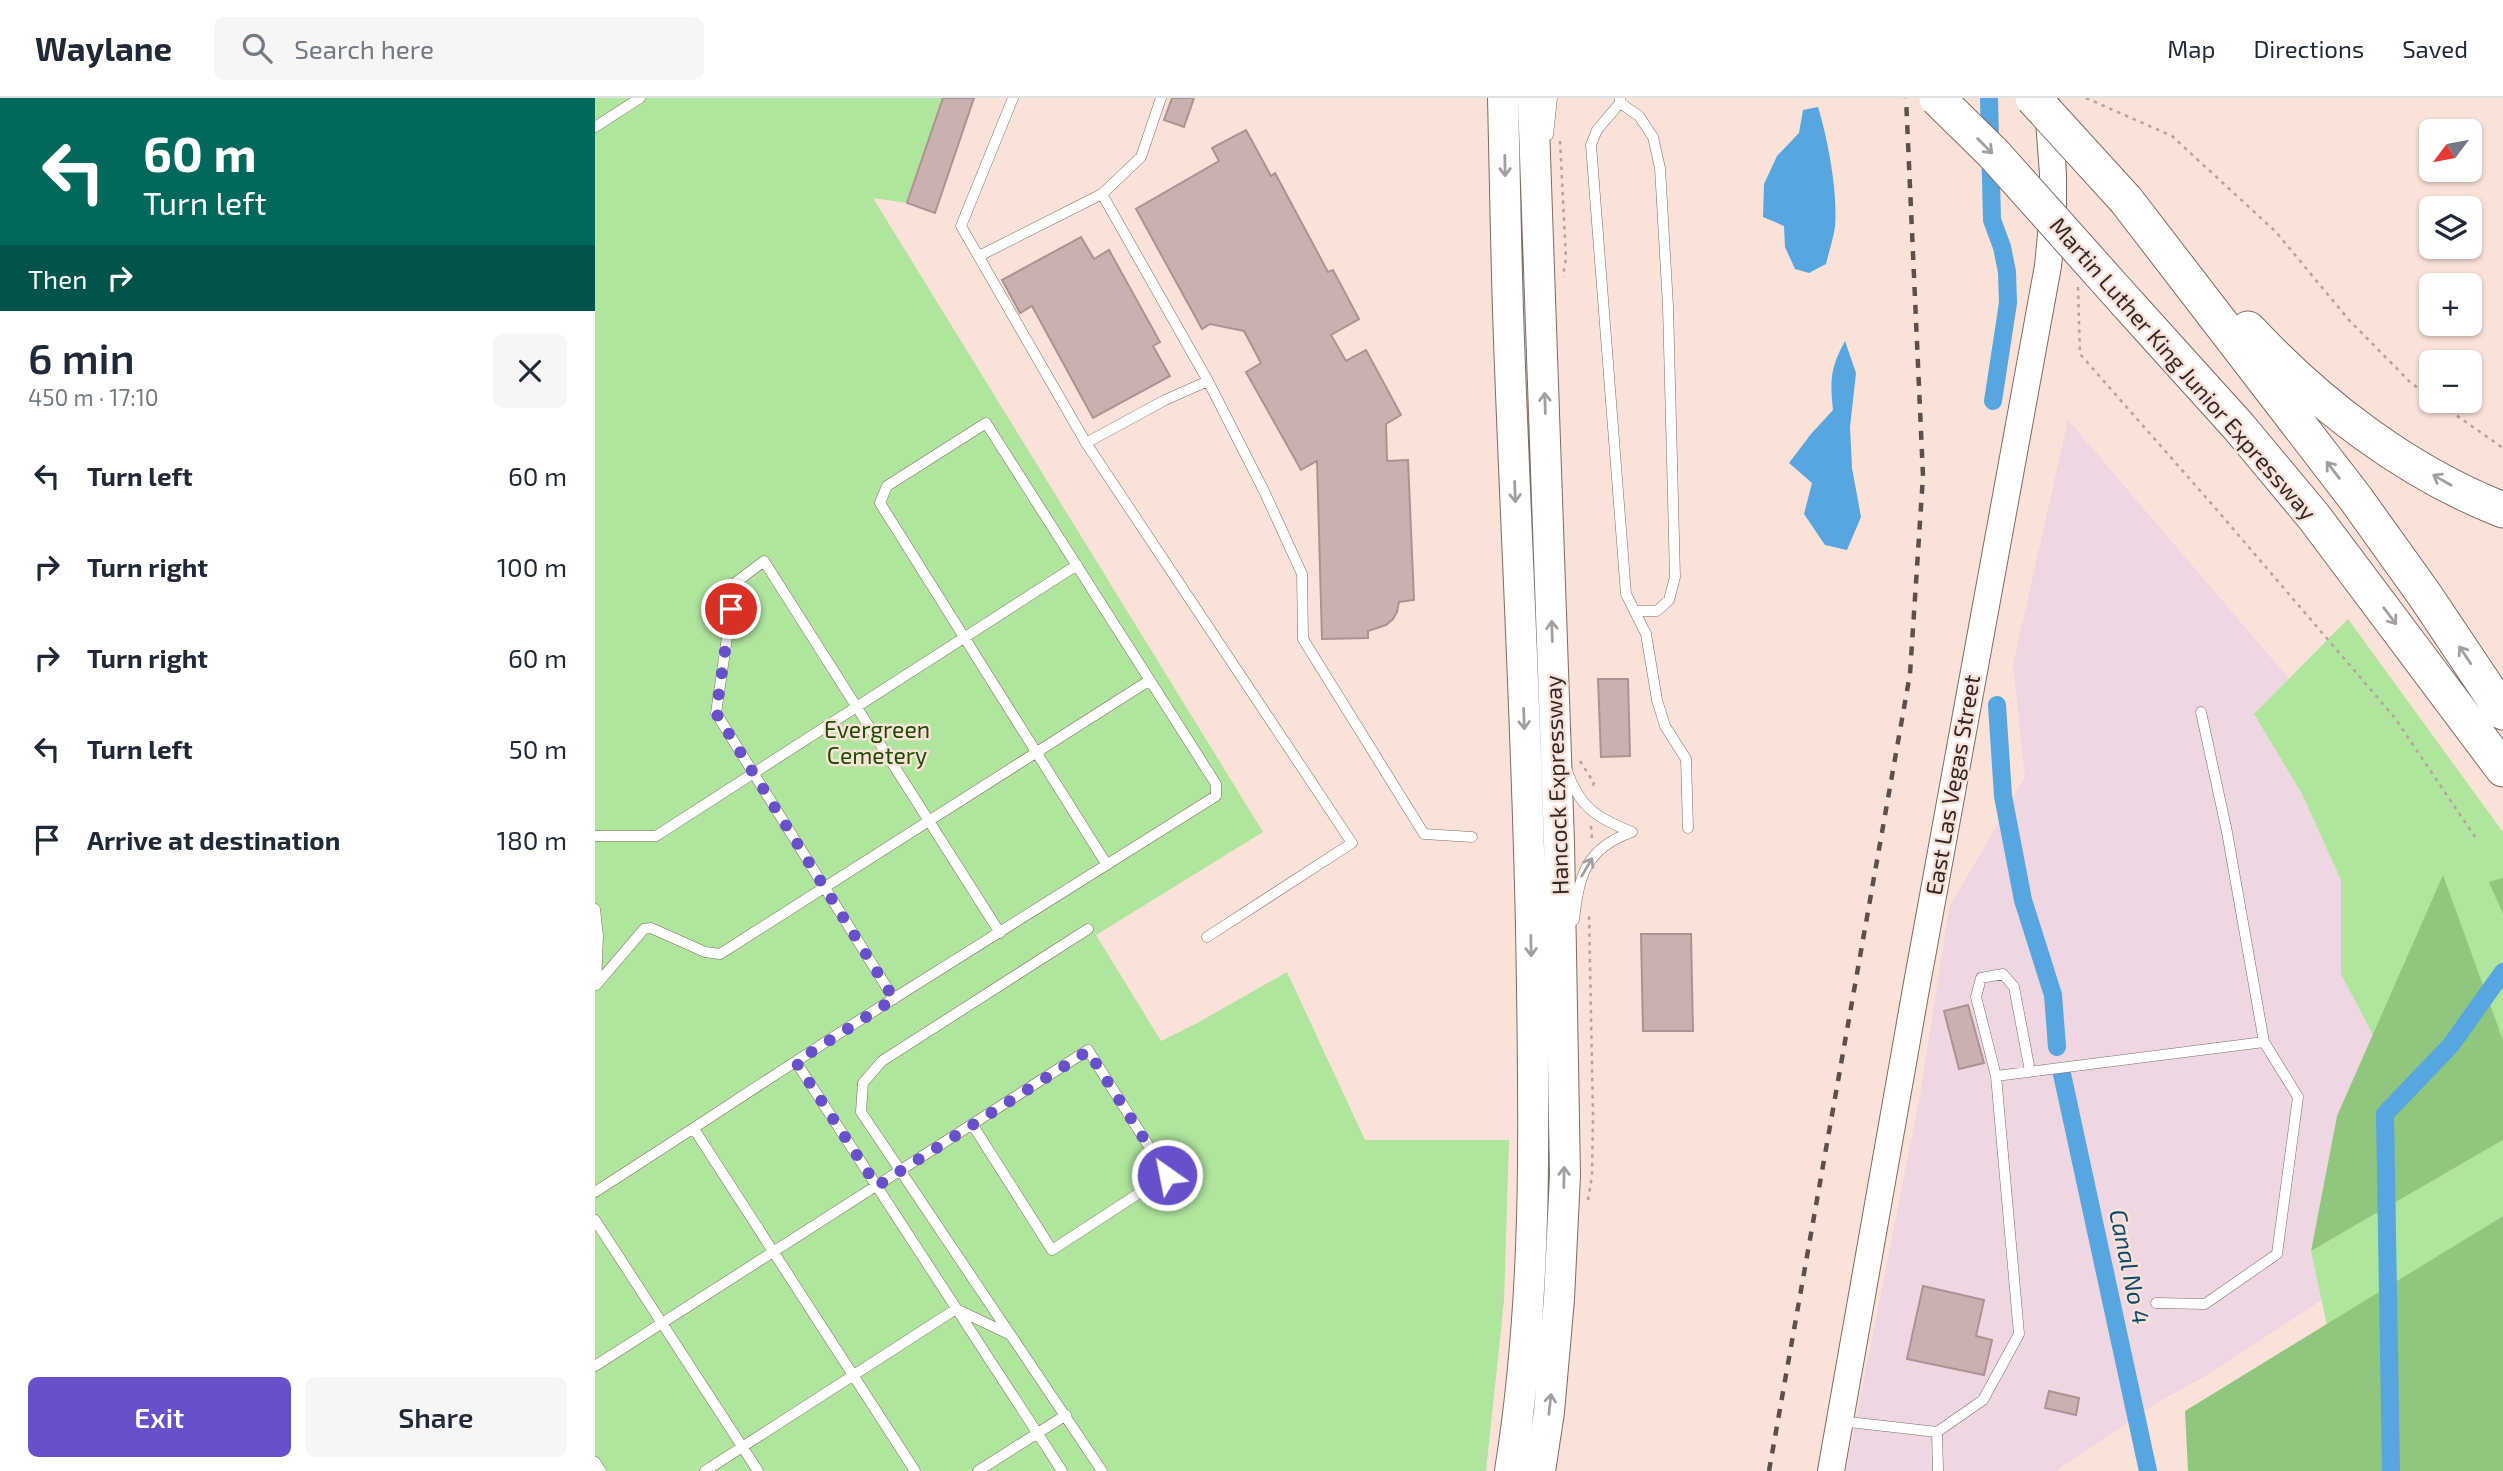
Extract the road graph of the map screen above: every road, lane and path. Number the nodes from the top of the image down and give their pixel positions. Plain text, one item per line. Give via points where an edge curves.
1 (640, 98) edge
2 (1013, 98) edge
3 (1161, 98) edge
4 (1503, 98) edge
5 (1534, 98) edge
6 (1552, 98) edge
7 (1937, 98) edge
8 (2033, 98) edge
9 (2047, 98) edge
10 (2086, 98) edge
11 (1620, 100) edge
12 (595, 127) edge
13 (1547, 145) dead end
14 (1546, 159) dead end
15 (1102, 194) junction
16 (2126, 200) junction
17 (1539, 255) junction
18 (979, 256) junction
19 (2078, 286) dead end
20 (1208, 382) junction
21 (2419, 389) edge
22 (2453, 413) edge
23 (1086, 443) junction
24 (2503, 448) edge
25 (2503, 510) edge
26 (1077, 565) junction
27 (1635, 611) junction
28 (964, 638) junction
29 (2416, 651) junction
30 (1150, 680) junction
31 (857, 707) junction
32 (2201, 712) dead end
33 (2503, 712) edge
34 (1555, 721) junction
35 (1037, 753) junction
36 (2503, 769) edge
37 (753, 773) junction
38 (2503, 785) edge
39 (929, 821) junction
40 (1688, 828) dead end
41 (595, 836) edge
42 (1472, 837) dead end
43 (2477, 840) dead end
44 (1107, 865) junction
45 (825, 888) junction
46 (595, 909) edge
47 (1088, 929) dead end
48 (1000, 933) junction
49 (1207, 937) dead end
50 (596, 985) edge
51 (894, 999) junction
52 (1562, 1030) junction
53 (2264, 1042) junction
54 (796, 1062) junction
55 (2030, 1071) junction
56 (1996, 1076) junction
57 (972, 1124) junction
58 (694, 1129) junction
59 (901, 1169) junction
60 (877, 1186) junction
61 (595, 1192) edge
62 (595, 1220) edge
63 (773, 1252) junction
64 (2156, 1303) dead end
65 (956, 1309) junction
66 (662, 1323) junction
67 (1013, 1336) junction
68 (595, 1366) edge
69 (853, 1376) junction
70 (1066, 1415) junction
71 (1840, 1421) junction
72 (1937, 1432) junction
73 (1037, 1433) junction
74 (743, 1447) junction
75 (595, 1462) edge
76 (601, 1471) edge
77 (705, 1471) edge
78 (758, 1471) edge
79 (915, 1471) edge
80 (978, 1471) edge
81 (1062, 1471) edge
82 (1102, 1471) edge
83 (1510, 1471) edge
84 (1540, 1471) edge
85 (1831, 1471) edge
86 (1938, 1471) edge

1 - 12 lane
2 - 18 lane via 961,226
3 - 15 lane via 1141,157
4 -> 83 main road, Hancock Expressway via 1532,1027 1530,1298
5 - 17 main road, Hancock Expressway
6 - 13 lane
7 -> 29 highway, Martin Luther King Junior Expressway, bridge via 1994,154 2239,428
8 - 16 highway, bridge
9 - 71 street, East Las Vegas Street via 2053,187 2048,266
10 - 21 path via 2172,136 2276,232 2349,320
11 - 27 lane via 1591,145 1626,594
11 - 27 lane via 1639,116 1653,137 1660,168 1674,500 1675,576 1669,600 1657,611
14 - 17 lane
15 - 18 lane
15 - 20 lane
25 -> 16 highway via 2391,450 2323,401
33 -> 16 highway via 2356,499
34 -> 17 main road, Hancock Expressway
18 - 23 lane
19 - 43 path via 2080,354 2395,718
20 - 23 lane
20 - 42 lane via 1302,574 1303,639 1424,834
22 - 24 path
23 - 49 lane via 1352,844
26 - 28 lane
26 - 28 lane via 986,423 887,486 880,503
26 - 30 lane
27 - 40 lane via 1646,634 1665,726 1686,759
28 - 31 lane
28 - 35 lane
29 - 36 highway
29 - 38 highway
30 - 35 lane
30 - 44 lane via 1216,784 1216,796
31 - 37 lane
31 - 37 lane via 764,561 735,583 716,713
31 - 39 lane
32 - 53 lane
34 - 52 main road, Hancock Expressway
52 -> 34 lane via 1580,878 1600,848 1632,832 1600,817 1582,802 1565,763
35 - 39 lane
35 - 44 lane
37 - 41 lane via 656,836
37 - 45 lane
39 - 45 lane
39 - 48 lane
44 - 48 lane
45 - 50 lane via 720,954 644,929
45 - 51 lane
46 - 50 lane
47 - 59 lane via 882,1062 863,1083 862,1112
48 - 51 lane
51 - 54 lane
84 -> 52 main road, Hancock Expressway via 1559,1300 1565,1175
53 - 55 lane
53 - 64 lane via 2298,1097 2277,1254 2205,1304
54 - 58 lane
54 - 60 lane
55 - 56 lane
55 - 56 lane via 2014,987 2003,974 1981,978 1976,997
56 - 72 lane via 2019,1334 1983,1400
57 - 57 lane via 1088,1051 1167,1175 1052,1250
57 - 59 lane
58 - 61 lane
58 - 63 lane
59 - 60 lane
59 - 67 lane
60 - 63 lane
60 - 65 lane
62 - 66 lane
63 - 66 lane
63 - 69 lane
65 - 67 lane
65 - 69 lane
65 - 73 lane
66 - 68 lane
66 - 74 lane
67 - 70 lane
69 - 74 lane
69 - 79 lane
70 - 73 lane
70 - 82 lane
71 - 72 lane
71 - 85 street, East Las Vegas Street
72 - 86 lane
73 - 80 lane
73 - 81 lane
74 - 77 lane
74 - 78 lane
75 - 76 lane

